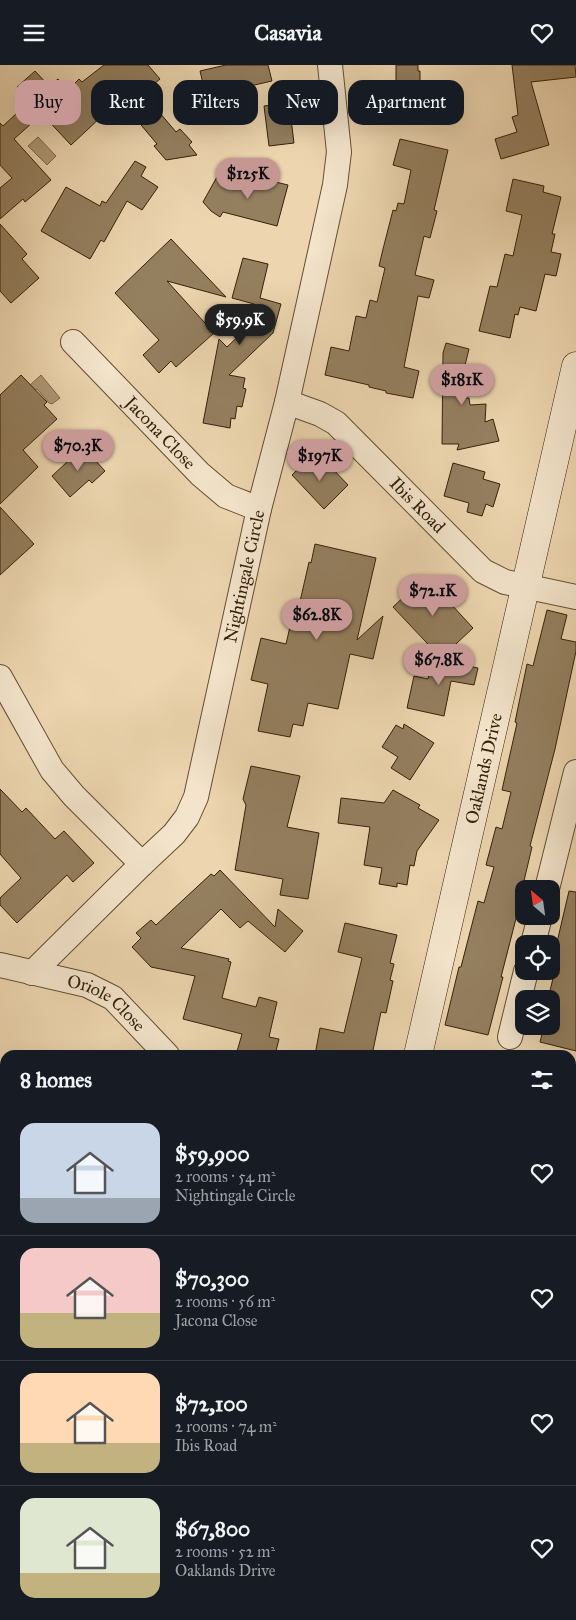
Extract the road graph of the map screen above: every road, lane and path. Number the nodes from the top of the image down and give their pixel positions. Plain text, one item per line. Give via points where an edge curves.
1 (330, 65) edge
2 (73, 342) dead end
3 (576, 365) edge
4 (287, 402) junction
5 (260, 509) junction
6 (525, 585) junction
7 (576, 597) edge
8 (0, 677) edge
9 (576, 772) edge
10 (142, 864) junction
11 (549, 880) edge
12 (0, 965) edge
13 (32, 973) junction
14 (524, 980) edge
15 (510, 1037) dead end
16 (162, 1050) edge
17 (419, 1050) edge

1 - 4 street, Nightingale Circle via 338,152 335,185
2 - 5 street, Jacona Close via 200,474 226,496
3 - 6 street, Oaklands Drive
4 - 5 street, Nightingale Circle
4 - 6 street, Ibis Road via 336,423 484,571 505,582
5 - 10 street, Nightingale Circle via 196,797 174,835
6 - 7 street, Ibis Road
6 - 17 street, Oaklands Drive
8 - 10 street via 52,770
9 - 11 street
10 - 13 street, Nightingale Circle
12 - 13 street, Oriole Close
13 - 16 street, Oriole Close via 87,985 113,998
14 - 15 street

